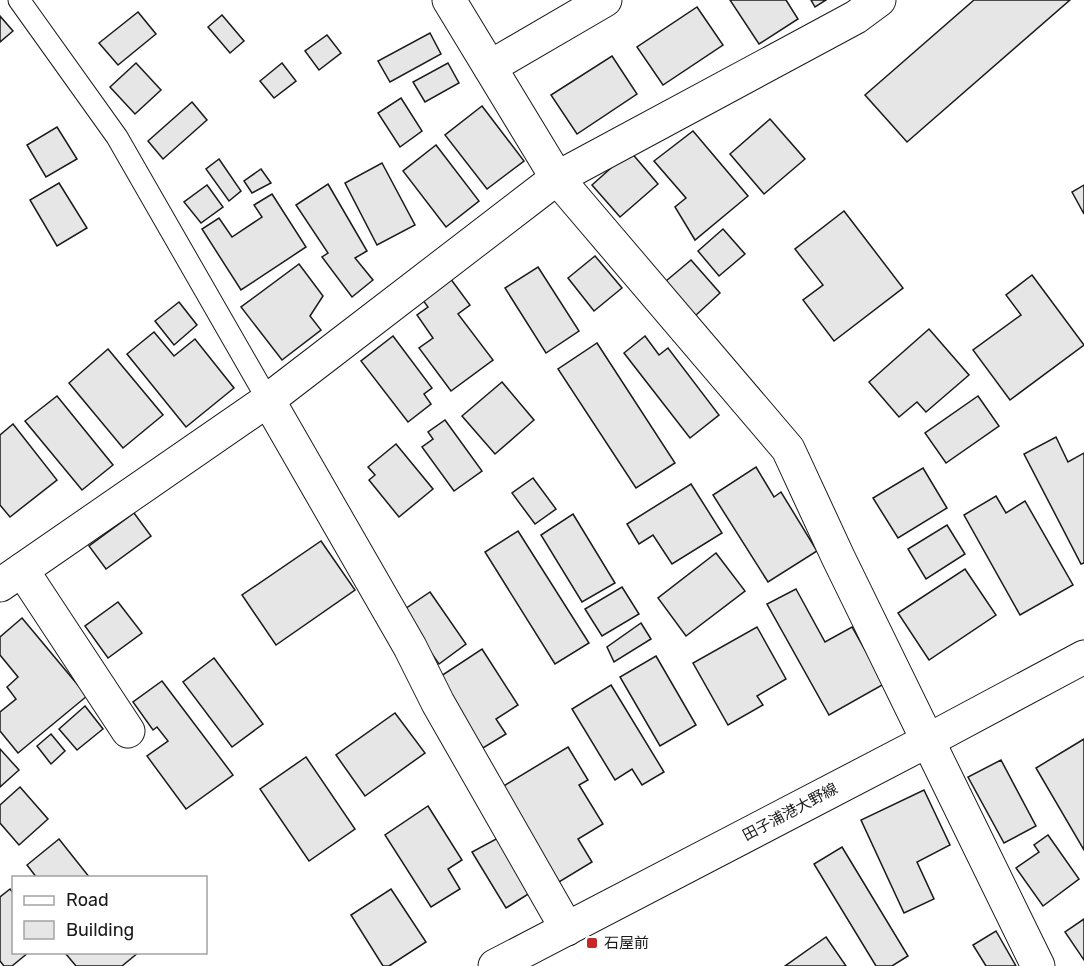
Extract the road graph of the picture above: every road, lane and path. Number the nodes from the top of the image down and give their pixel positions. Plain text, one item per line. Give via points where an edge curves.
1 (19, 0) edge
2 (449, 0) edge
3 (604, 0) edge
4 (879, 0) edge
5 (490, 67) junction
6 (557, 178) junction
7 (268, 400) junction
8 (11, 578) edge
9 (1084, 657) edge
10 (128, 731) dead end
11 (927, 741) junction
12 (567, 929) junction
13 (495, 966) edge
14 (1038, 966) edge

1 - 7 lane via 117,137
2 - 5 street
3 - 5 street
4 - 6 street via 856,17
5 - 6 street
6 - 7 street
6 - 11 street via 788,449
7 - 8 street
7 - 12 street
8 - 10 street
9 - 11 street, 田子浦港大野線
11 - 12 street, 田子浦港大野線
11 - 14 street
12 - 13 street, 田子浦港大野線

